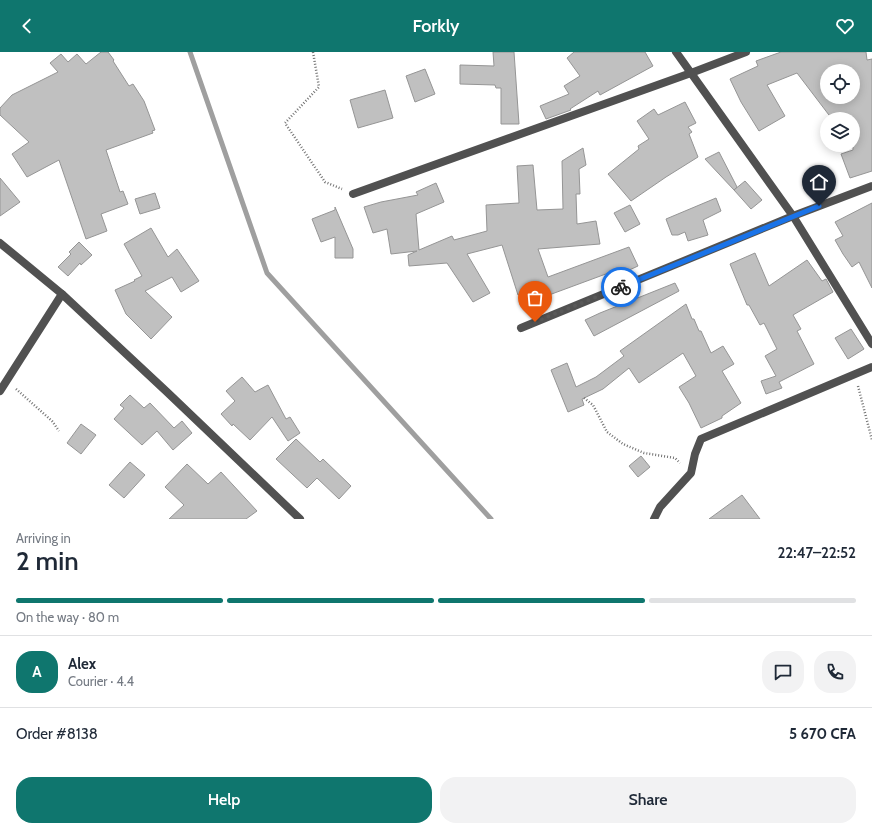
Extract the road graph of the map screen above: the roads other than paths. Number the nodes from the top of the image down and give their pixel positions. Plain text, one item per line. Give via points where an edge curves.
1 (676, 52) edge
2 (746, 52) edge
3 (691, 74) junction
4 (872, 186) edge
5 (353, 194) road end
6 (793, 216) junction
7 (0, 243) edge
8 (62, 294) junction
9 (521, 328) dead end
10 (872, 344) edge
11 (872, 367) edge
12 (0, 391) edge
13 (300, 519) edge
14 (654, 519) edge

1 - 3 street
2 - 3 street
3 - 5 street
3 - 6 street
4 - 6 street
6 - 9 street
6 - 10 street
7 - 8 street
8 - 12 street
8 - 13 street
11 - 14 street via 701,439 690,473 660,507

